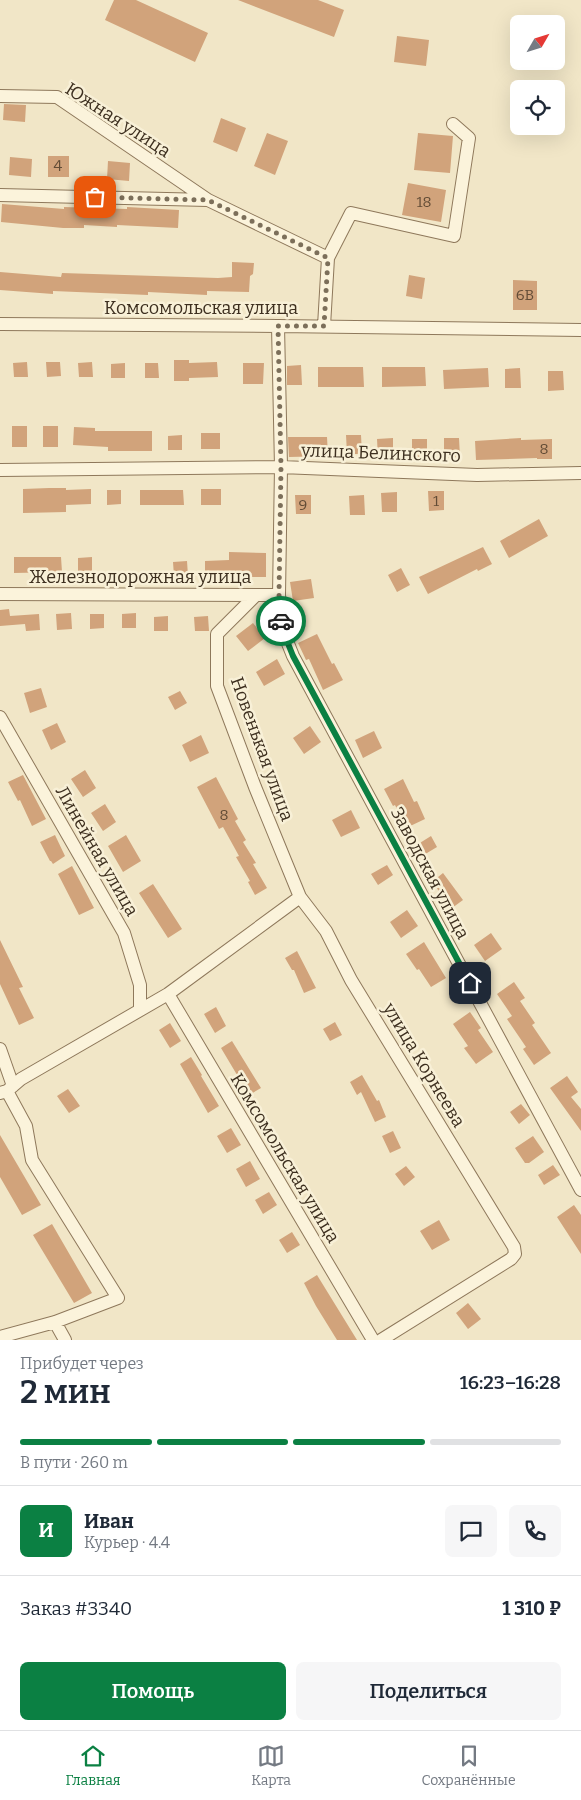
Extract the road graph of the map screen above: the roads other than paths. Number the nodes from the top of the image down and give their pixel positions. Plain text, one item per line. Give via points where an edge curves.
1 (0, 96) edge
2 (453, 124) dead end
3 (0, 194) edge
4 (208, 200) junction
5 (328, 258) junction
6 (0, 324) edge
7 (278, 326) junction
8 (324, 326) junction
9 (581, 330) edge
10 (281, 467) junction
11 (0, 470) edge
12 (581, 473) edge
13 (0, 594) edge
14 (256, 595) junction
15 (279, 595) junction
16 (0, 717) edge
17 (300, 896) junction
18 (168, 994) junction
19 (140, 1010) junction
20 (0, 1049) edge
21 (6, 1090) edge
22 (581, 1190) edge
23 (55, 1322) junction
24 (0, 1337) edge
25 (65, 1340) edge
26 (373, 1340) edge
27 (381, 1340) edge

1 - 4 street, Южная улица via 57,97
2 - 5 street via 469,138 454,236 351,213
3 - 4 street
4 - 5 street, Южная улица
5 - 8 street
6 - 7 street, Комсомольская улица
7 - 8 street, Комсомольская улица
7 - 10 street, Заводская улица
8 - 9 street, Комсомольская улица
10 - 11 street, улица Белинского
10 - 12 street, улица Белинского via 477,474
10 - 15 street, Заводская улица
13 - 14 street, Железнодорожная улица
14 - 15 street, Железнодорожная улица
14 - 17 street, Новенькая улица via 217,634 216,686
15 - 22 street, Заводская улица via 281,626 293,656
16 - 19 street, Линейная улица via 124,933 140,985
17 - 18 street
17 - 27 street, улица Корнеева via 326,931 351,980 514,1247 512,1259
18 - 19 street
18 - 26 street, Комсомольская улица
19 - 21 street
20 - 21 street
21 - 23 street via 26,1126 32,1160 118,1298
23 - 24 street
23 - 25 street

